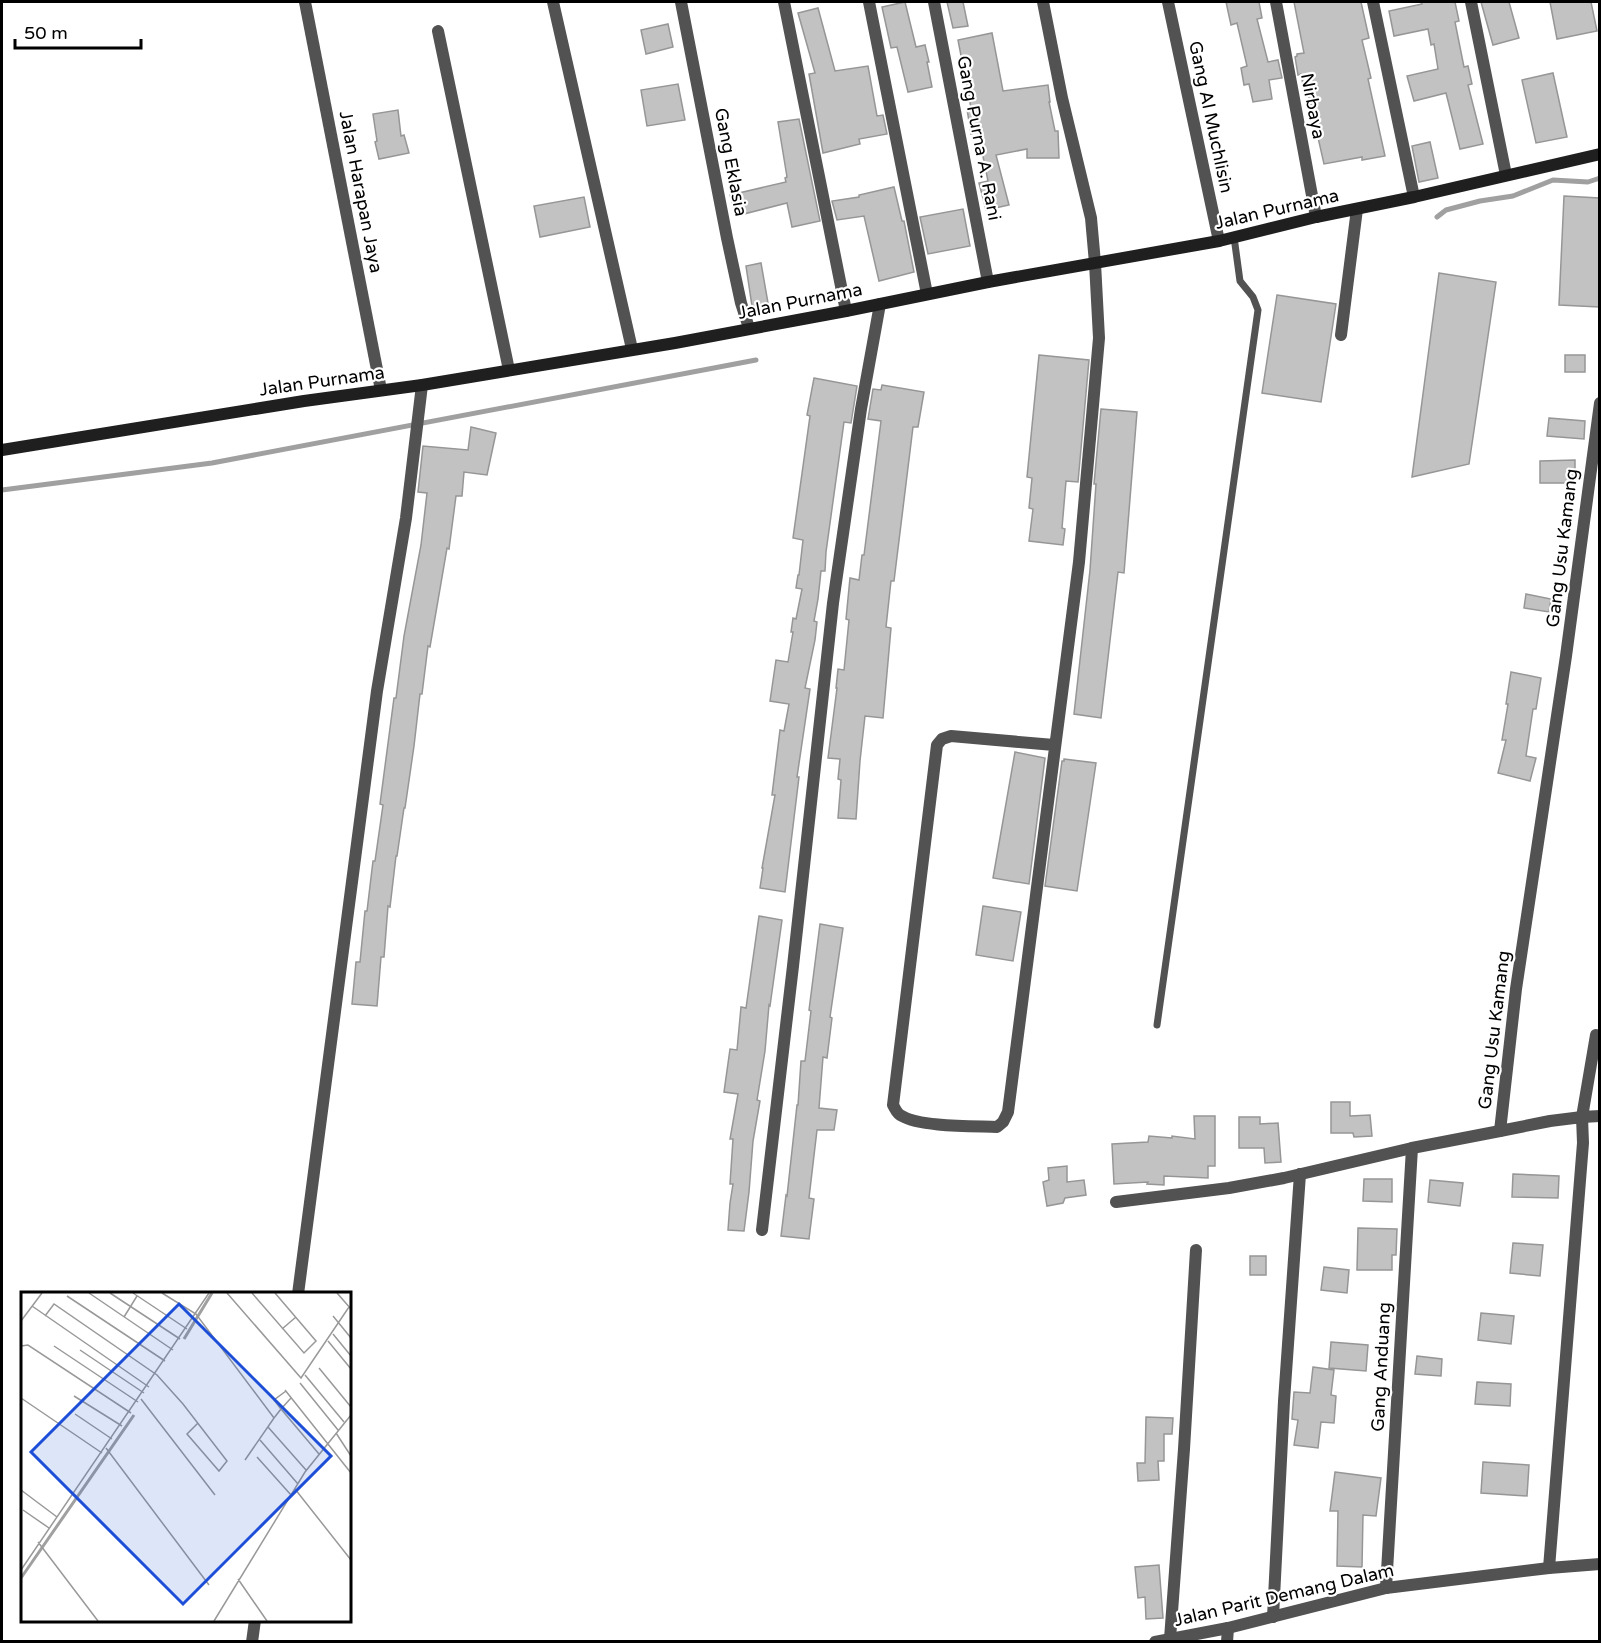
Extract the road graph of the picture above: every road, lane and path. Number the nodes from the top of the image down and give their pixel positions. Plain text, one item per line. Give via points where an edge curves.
1 (304, 2) edge
2 (553, 2) edge
3 (681, 2) edge
4 (784, 2) edge
5 (870, 2) edge
6 (934, 2) edge
7 (1043, 2) edge
8 (1168, 2) edge
9 (1275, 2) edge
10 (1373, 2) edge
11 (1471, 2) edge
12 (438, 32) dead end
13 (1599, 154) edge
14 (1506, 175) junction
15 (1413, 197) junction
16 (1357, 209) junction
17 (1316, 217) junction
18 (1234, 237) junction
19 (1219, 241) junction
20 (1095, 263) junction
21 (988, 282) junction
22 (927, 294) junction
23 (880, 304) junction
24 (846, 311) junction
25 (749, 328) junction
26 (1341, 335) dead end
27 (632, 349) junction
28 (509, 370) junction
29 (422, 385) junction
30 (381, 390) junction
31 (1599, 403) edge
32 (2, 450) edge
33 (1054, 745) junction
34 (1157, 1025) dead end
35 (1599, 1036) edge
36 (1599, 1116) edge
37 (1582, 1117) junction
38 (1500, 1131) junction
39 (1412, 1149) junction
40 (1300, 1174) junction
41 (1116, 1202) dead end
42 (762, 1230) dead end
43 (1196, 1250) dead end
44 (298, 1292) edge
45 (1599, 1564) edge
46 (1549, 1568) junction
47 (1386, 1588) junction
48 (1273, 1617) junction
49 (255, 1622) edge
50 (1228, 1628) junction
51 (1170, 1639) junction
52 (252, 1641) edge
53 (1155, 1641) edge
54 (1227, 1641) edge

1 - 30 street, Jalan Harapan Jaya
2 - 27 street
3 - 25 street, Gang Eklasia via 727,238
4 - 24 street
5 - 22 street
6 - 21 street, Gang Purna A. Rani
7 - 20 street via 1091,218
8 - 19 street, Gang Al Muchlisin
9 - 17 street, Nirbaya
10 - 15 street
11 - 14 street
12 - 28 street
13 - 14 street, Jalan Purnama
14 - 15 street, Jalan Purnama
15 - 16 street, Jalan Purnama
16 - 17 street, Jalan Purnama
16 - 26 street
17 - 18 street, Jalan Purnama
18 - 19 street, Jalan Purnama
18 - 34 lane via 1240,281 1258,310
19 - 20 street, Jalan Purnama
20 - 21 street, Jalan Purnama
20 - 33 street via 1099,338 1079,562
21 - 22 street, Jalan Purnama
22 - 23 street, Jalan Purnama
23 - 24 street, Jalan Purnama
23 - 42 street via 833,603
24 - 25 street, Jalan Purnama
25 - 27 street, Jalan Purnama
27 - 28 street, Jalan Purnama
28 - 29 street, Jalan Purnama
29 - 30 street, Jalan Purnama
29 - 44 street via 406,518 377,691
30 - 32 street, Jalan Purnama
31 - 38 street, Gang Usu Kamang via 1516,989
33 - 33 street via 1008,1112 997,1127 910,1120 899,1115 893,1105 937,745 951,736
35 - 37 street via 1596,1035
36 - 37 street, Gang Usu Kamang
37 - 38 street, Gang Usu Kamang
37 - 46 street
38 - 39 street
39 - 40 street
39 - 47 street, Gang Anduang
40 - 41 street via 1229,1188
40 - 48 street
43 - 51 street
45 - 46 street, Jalan Parit Demang Dalam
46 - 47 street, Jalan Parit Demang Dalam
47 - 48 street, Jalan Parit Demang Dalam
48 - 50 street, Jalan Parit Demang Dalam
49 - 52 street
50 - 51 street, Jalan Parit Demang Dalam
50 - 54 street
51 - 53 street, Jalan Parit Demang Dalam

